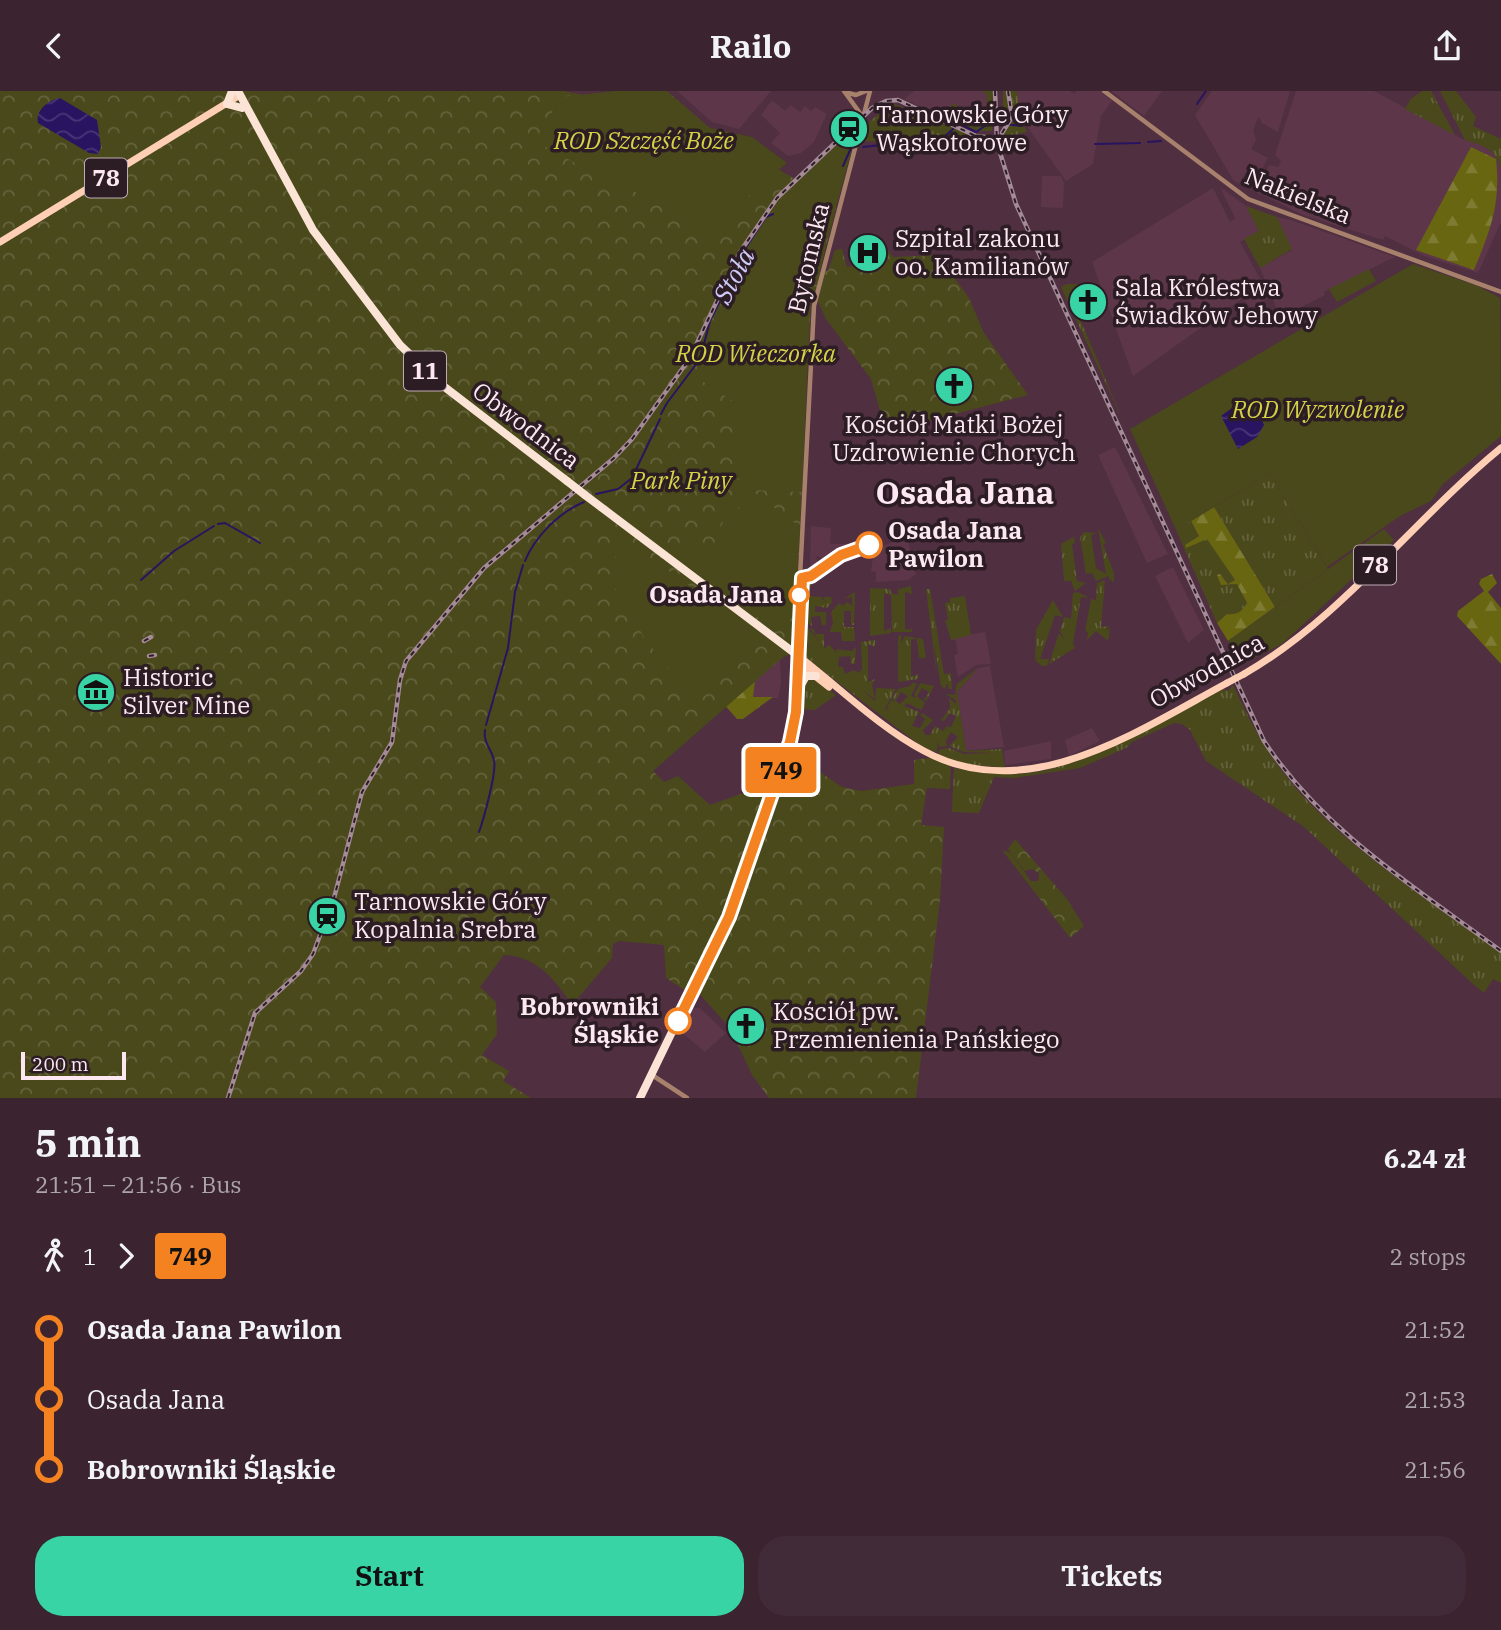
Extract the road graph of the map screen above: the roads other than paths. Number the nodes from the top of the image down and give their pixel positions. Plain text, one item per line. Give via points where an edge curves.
1 (844, 91) edge
2 (1104, 91) edge
3 (238, 93) edge
4 (866, 93) edge
5 (854, 97) junction
6 (227, 104) junction
7 (242, 108) junction
8 (861, 108) junction
9 (290, 191) junction
10 (0, 242) edge
11 (1501, 292) edge
12 (1501, 448) edge
13 (802, 578) junction
14 (716, 596) junction
15 (797, 636) junction
16 (782, 644) junction
17 (798, 659) junction
18 (816, 676) junction
19 (800, 687) junction
20 (796, 712) junction
21 (873, 716) junction
22 (651, 1075) junction
23 (640, 1098) edge
24 (687, 1098) edge

1 - 5 street
2 - 11 street, Nakielska via 1248,199
3 - 6 highway
3 - 7 highway, Obwodnica / 11
3 - 9 highway, Obwodnica / 11
4 - 5 street
4 - 8 street
5 - 8 street, Bytomska
6 - 7 highway
6 - 10 main road, 78
7 - 9 highway, Obwodnica / 11
8 - 13 street, Bytomska via 814,306
9 - 14 highway, Obwodnica / 11, bridge via 321,242 418,365
12 - 21 main road, Obwodnica / 78, bridge via 1301,638 1244,674 1092,751 1023,771 989,771 950,762 912,744
13 - 15 street, Bytomska
13 - 17 street, Bytomska
14 - 16 highway, Obwodnica / 11
14 - 17 highway, Obwodnica / 11
15 - 16 street via 790,644
15 - 17 street, Bytomska
16 - 17 highway, Obwodnica / 11
17 - 18 main road, Obwodnica / 78
17 - 19 highway
17 - 20 highway
17 - 21 main road, Obwodnica / 78
18 - 19 highway via 804,677
18 - 21 main road, Obwodnica / 78
19 - 20 highway
20 - 22 highway via 787,752 733,906
22 - 23 highway
22 - 24 street

